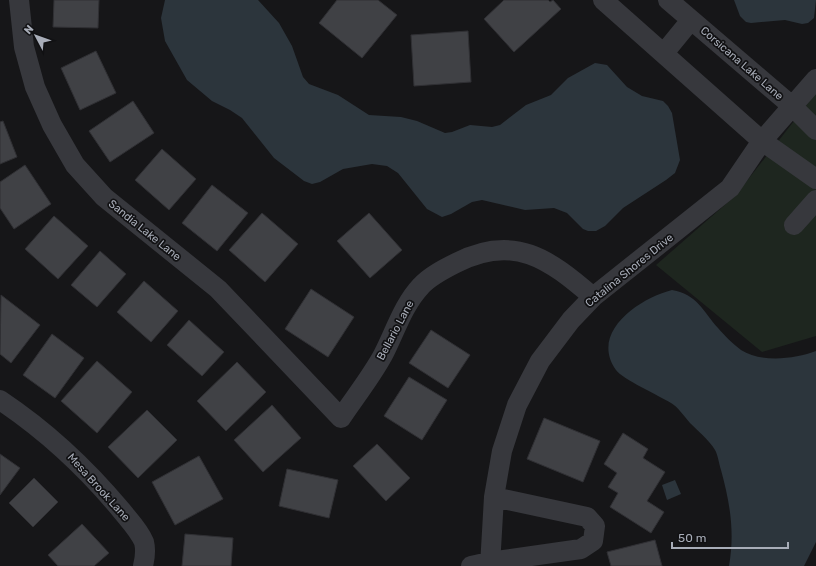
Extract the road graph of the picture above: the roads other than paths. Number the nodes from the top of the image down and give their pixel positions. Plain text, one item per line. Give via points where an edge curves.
1 (20, 0) edge
2 (603, 0) edge
3 (668, 0) edge
4 (691, 20) junction
5 (664, 53) junction
6 (816, 78) edge
7 (792, 106) junction
8 (816, 130) edge
9 (762, 141) junction
10 (816, 179) edge
11 (816, 200) edge
12 (794, 224) dead end
13 (593, 298) junction
14 (0, 400) edge
15 (341, 418) joint
16 (494, 496) junction
17 (144, 560) edge
18 (483, 565) edge

1 - 15 street, Sandia Lake Lane via 24,47 35,87 52,125 76,165 104,196 218,289
2 - 5 street
3 - 4 street, Corsicana Lake Lane
4 - 5 street, Corsicana Lake Lane
4 - 7 street, Corsicana Lake Lane
5 - 9 street
6 - 7 street, Catalina Shores Drive
7 - 8 street, Corsicana Lake Lane
7 - 9 street, Catalina Shores Drive
9 - 10 street
9 - 13 street, Catalina Shores Drive via 730,188
11 - 12 street
13 - 15 street, Bellario Lane via 564,272 519,251 494,248 472,254 443,269 421,286 402,314 382,356
13 - 16 street, Catalina Shores Drive via 571,320 540,361 518,405 502,451
14 - 17 street, Mesa Brook Lane via 65,450 103,488 137,530 144,543
16 - 18 street, Catalina Shores Drive
16 - 18 street via 587,517 595,526 594,541 581,549

